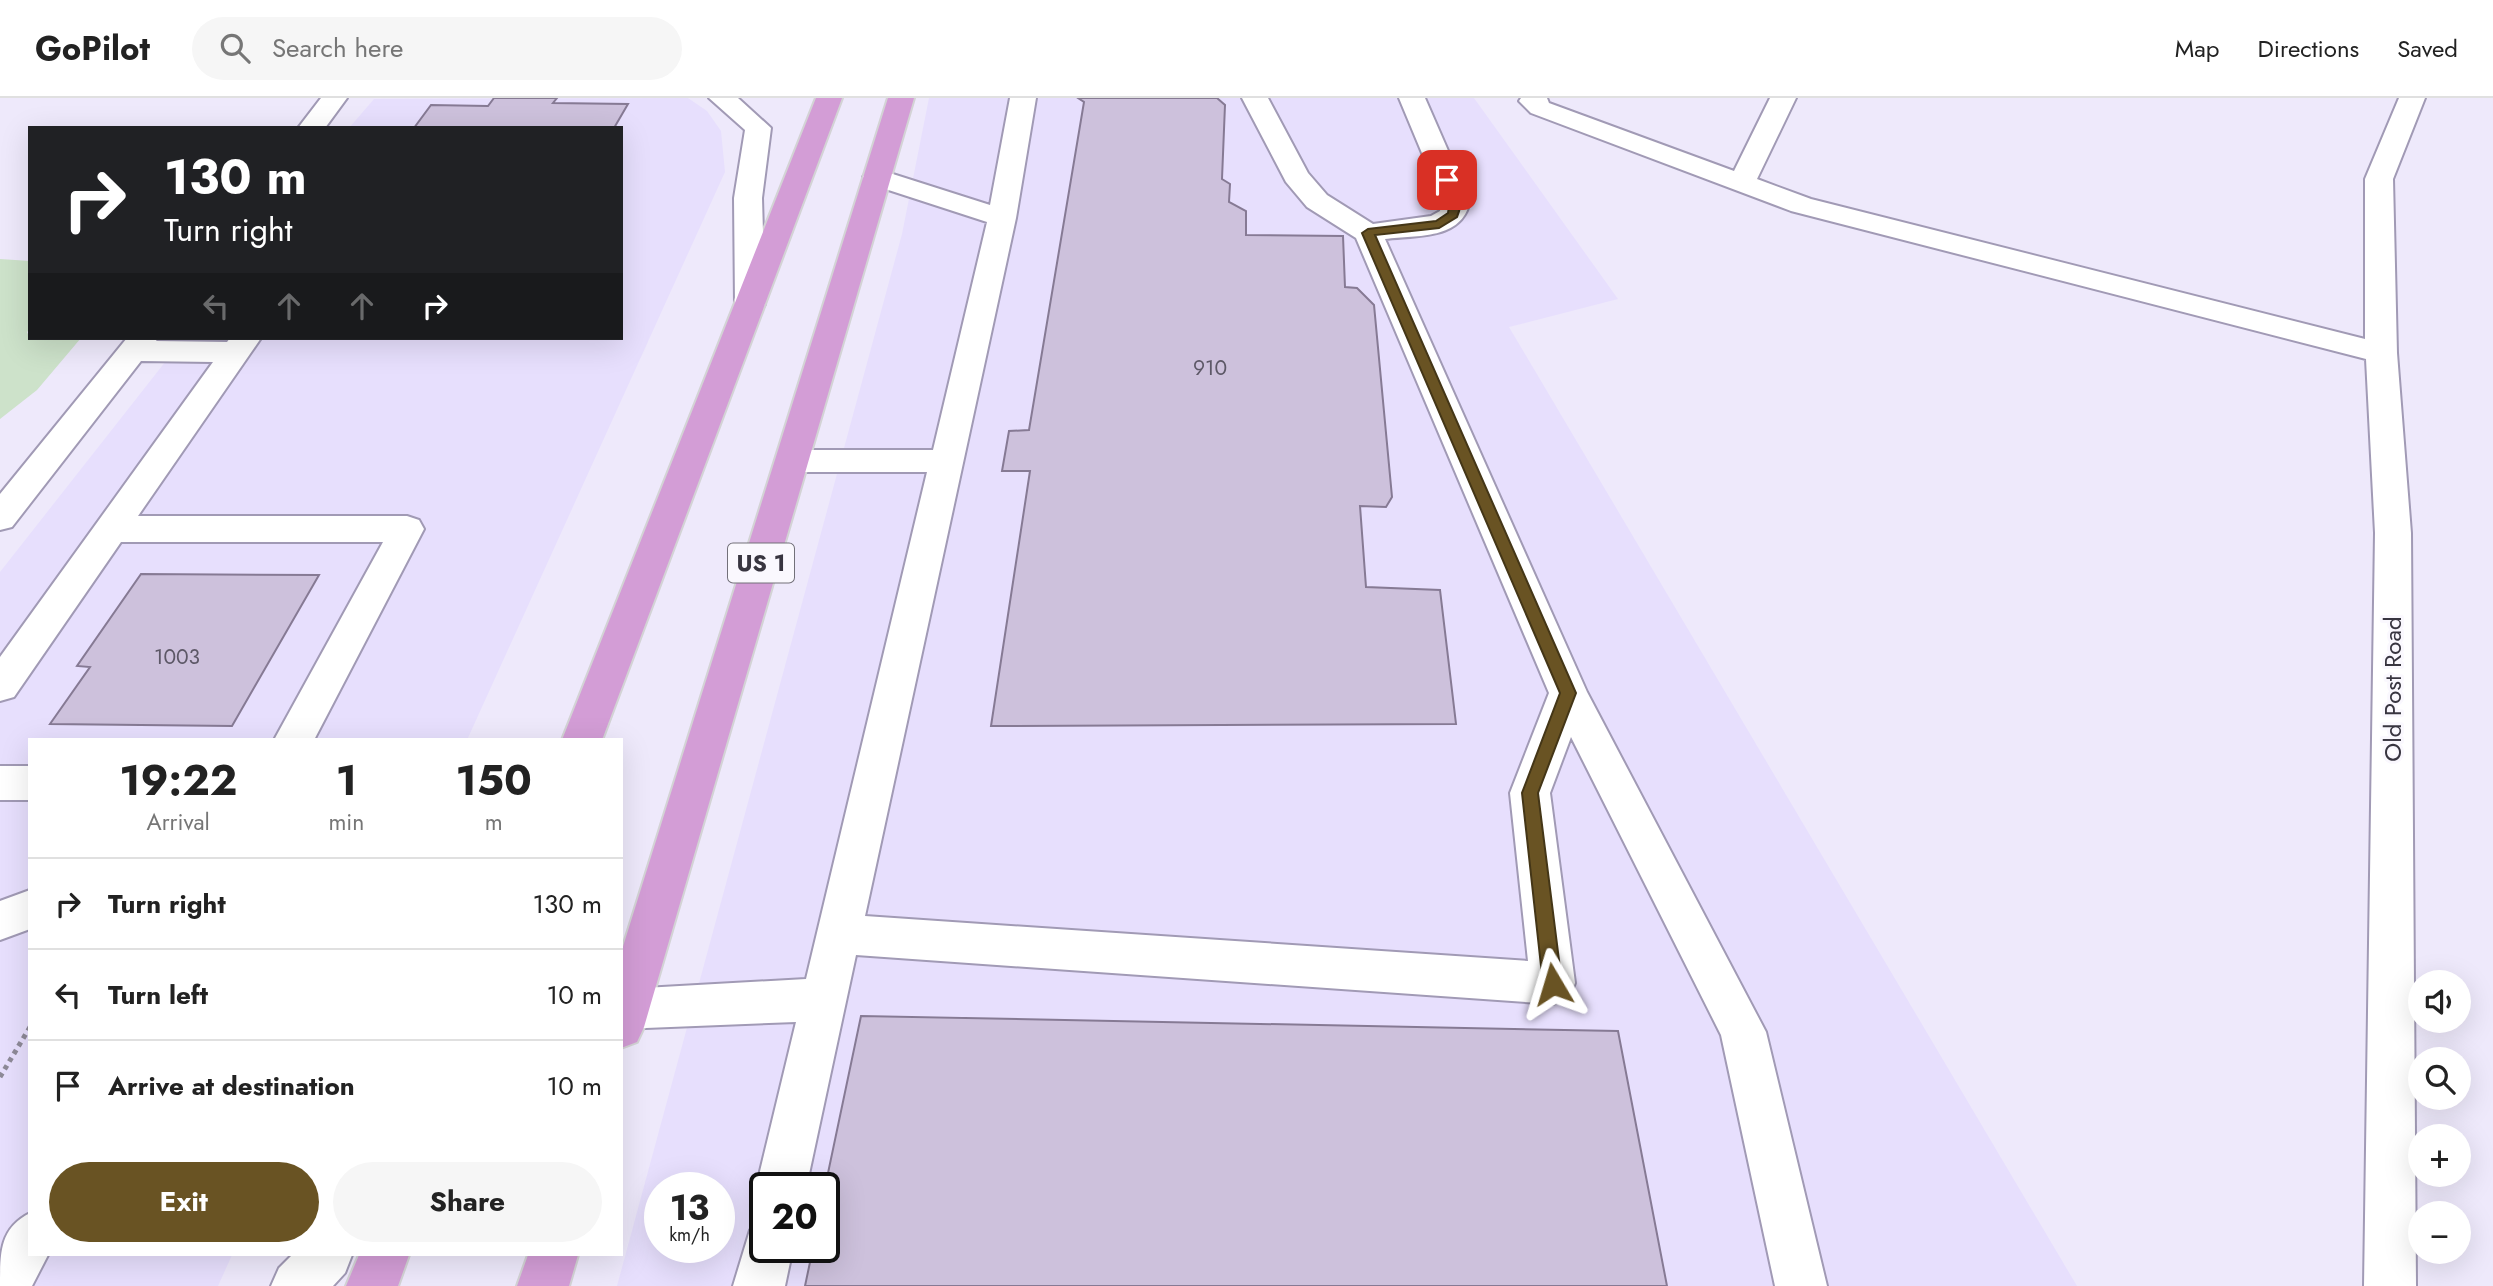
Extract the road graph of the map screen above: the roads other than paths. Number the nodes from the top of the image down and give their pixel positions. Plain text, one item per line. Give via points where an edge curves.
1 (334, 98) edge
2 (722, 98) edge
3 (829, 98) edge
4 (901, 98) edge
5 (1023, 98) edge
6 (1255, 98) edge
7 (1412, 98) edge
8 (1534, 98) edge
9 (1783, 98) edge
10 (2412, 98) edge
11 (313, 126) edge
12 (877, 177) junction
13 (1742, 183) junction
14 (1002, 218) junction
15 (1368, 233) junction
16 (750, 304) junction
17 (137, 345) edge
18 (241, 345) edge
19 (2381, 353) junction
20 (792, 461) junction
21 (947, 461) junction
22 (0, 518) edge
23 (110, 529) junction
24 (0, 685) edge
25 (1568, 693) junction
26 (294, 738) edge
27 (583, 738) edge
28 (0, 783) edge
29 (28, 783) edge
30 (28, 910) edge
31 (0, 921) edge
32 (840, 934) junction
33 (825, 999) junction
34 (624, 1019) edge
35 (785, 1172) edge
36 (28, 1242) edge
37 (326, 1256) edge
38 (384, 1256) edge
39 (553, 1256) edge
40 (764, 1263) edge
41 (4, 1286) edge
42 (297, 1286) edge
43 (372, 1286) edge
44 (543, 1286) edge
45 (759, 1286) edge
46 (1801, 1286) edge
47 (2390, 1286) edge

1 - 11 street
2 - 16 street via 758,128 748,198
3 - 16 highway
4 - 12 highway, US 1
5 - 14 street
6 - 15 street via 1296,176 1317,201
7 - 15 street via 1456,201 1453,215 1439,224
8 - 13 street via 1540,108
9 - 13 street
10 - 19 street, Old Post Road via 2379,179
12 - 14 street
12 - 20 highway, US 1
13 - 19 street via 1801,205
14 - 21 street
15 - 25 street
16 - 27 highway
17 - 18 street
17 - 22 street
18 - 23 street
19 - 47 street, Old Post Road via 2393,533
20 - 21 street
20 - 34 highway, US 1
21 - 32 street
23 - 24 street
23 - 26 street via 407,529
25 - 32 street via 1530,793 1553,984
25 - 46 street via 1743,1032
28 - 29 street
30 - 31 street
32 - 33 street
33 - 34 street
33 - 35 street
36 - 41 street
37 - 42 street
38 - 43 highway
39 - 44 highway
40 - 45 street

